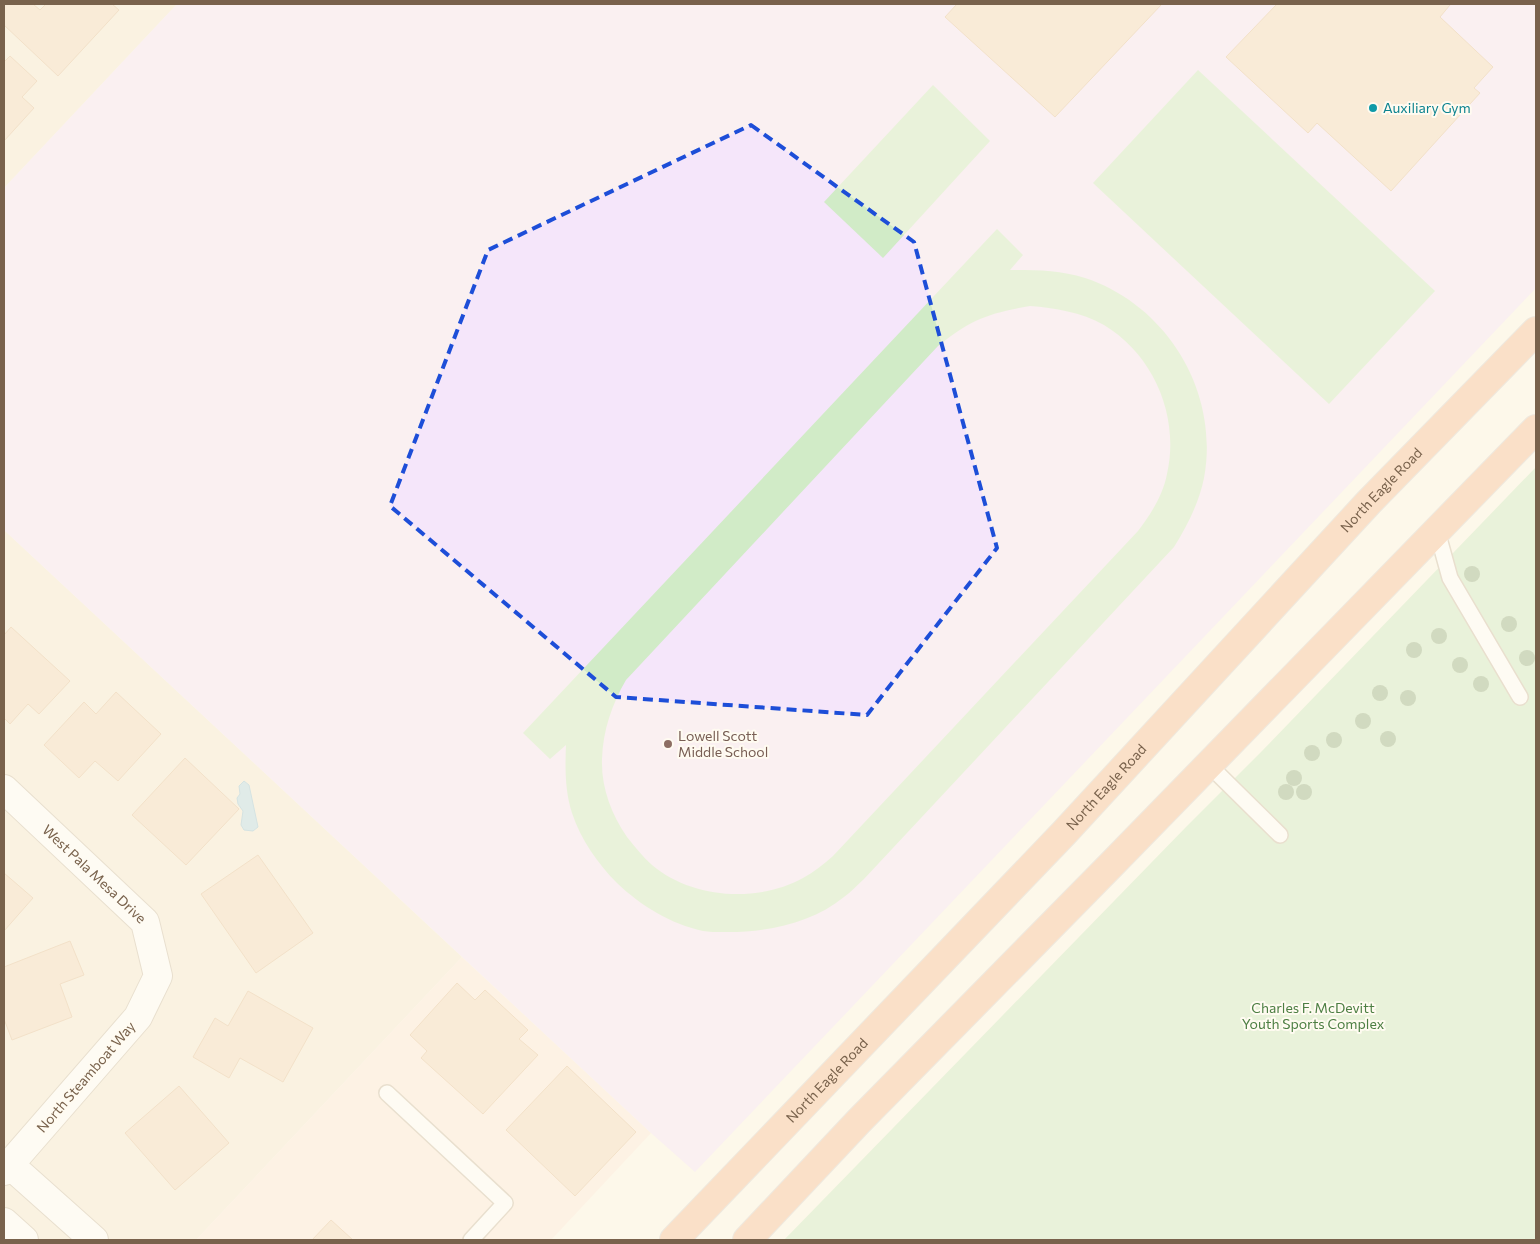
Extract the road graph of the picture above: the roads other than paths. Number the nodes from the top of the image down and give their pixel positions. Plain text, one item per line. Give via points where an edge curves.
1 (1536, 330) edge
2 (1536, 429) edge
3 (1438, 531) junction
4 (1520, 697) dead end
5 (1209, 765) junction
6 (4, 789) edge
7 (1280, 835) dead end
8 (158, 976) joint
9 (387, 1093) dead end
10 (7, 1168) edge
11 (4, 1222) edge
12 (24, 1240) edge
13 (94, 1240) edge
14 (470, 1240) edge
15 (674, 1240) edge
16 (746, 1240) edge

1 - 15 highway, North Eagle Road via 1369,502 1064,833
2 - 3 highway
3 - 4 lane via 1450,578
3 - 5 highway
5 - 7 lane
5 - 16 highway via 858,1121
6 - 8 street, West Pala Mesa Drive via 145,922
8 - 10 street, North Steamboat Way via 138,1017
9 - 14 lane via 505,1203
10 - 13 street
11 - 12 street

